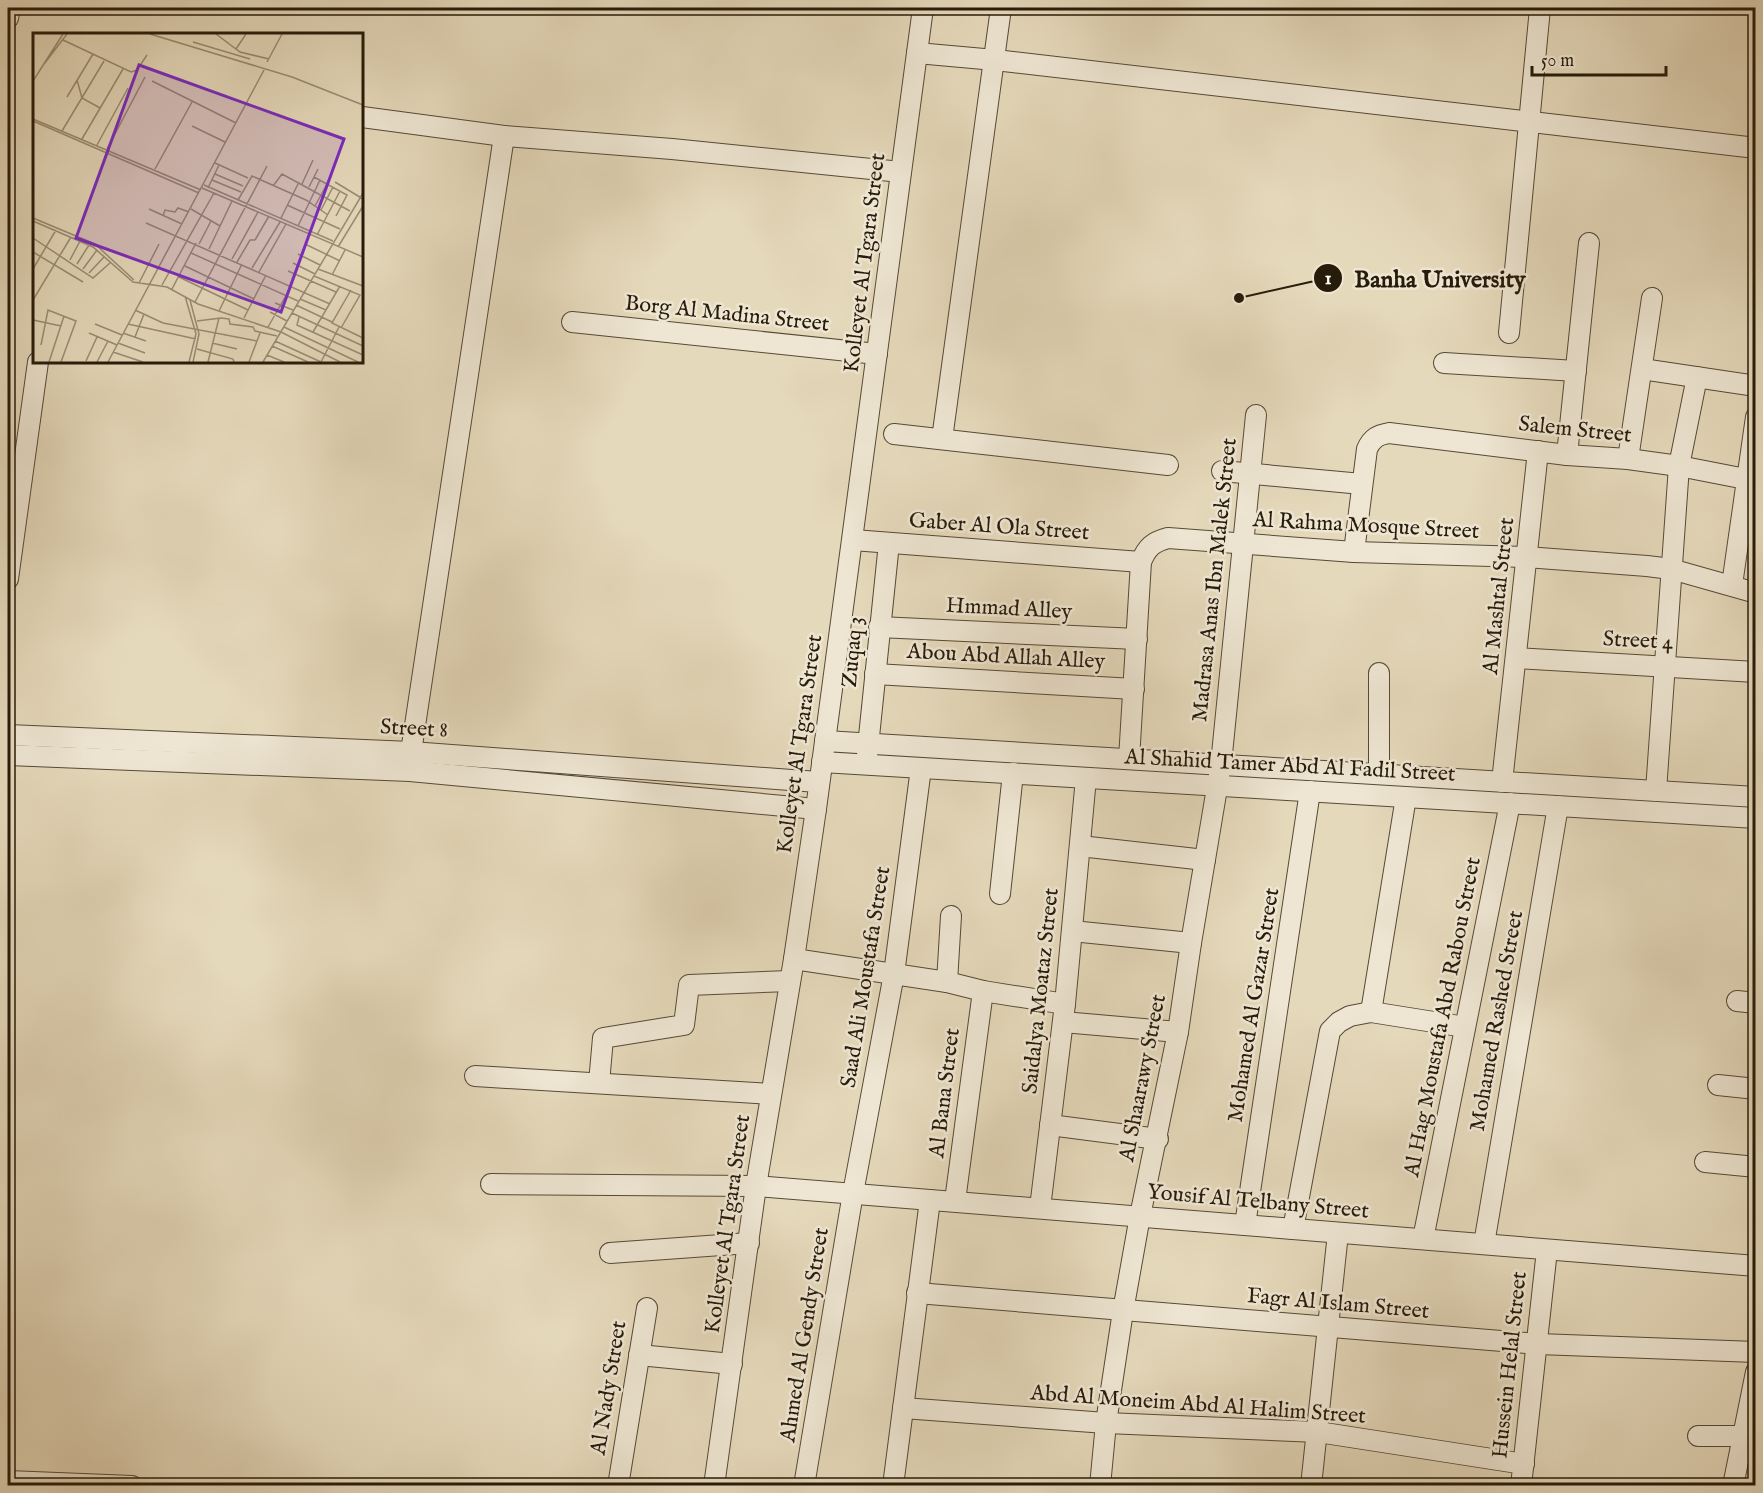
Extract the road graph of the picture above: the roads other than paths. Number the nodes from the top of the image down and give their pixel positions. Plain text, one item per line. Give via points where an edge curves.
1 (10, 8) edge
2 (923, 8) edge
3 (1001, 8) edge
4 (1540, 8) edge
5 (8, 18) edge
6 (917, 53) junction
7 (994, 60) junction
8 (363, 117) edge
9 (1529, 120) junction
10 (504, 136) junction
11 (1755, 148) edge
12 (901, 172) junction
13 (1589, 243) dead end
14 (1652, 298) dead end
15 (572, 322) dead end
16 (1509, 333) dead end
17 (878, 354) junction
18 (38, 363) edge
19 (1444, 363) dead end
20 (1641, 369) junction
21 (1576, 371) junction
22 (1697, 377) junction
23 (1755, 386) edge
24 (1256, 415) dead end
25 (1755, 417) edge
26 (894, 434) dead end
27 (942, 439) junction
28 (1538, 451) junction
29 (1567, 455) junction
30 (1628, 459) junction
31 (1168, 465) dead end
32 (1679, 466) junction
33 (1222, 471) dead end
34 (1250, 474) junction
35 (1750, 480) edge
36 (1362, 484) junction
37 (853, 540) junction
38 (888, 543) junction
39 (1244, 544) junction
40 (1354, 552) junction
41 (1526, 557) junction
42 (1141, 562) junction
43 (1671, 569) junction
44 (8, 579) edge
45 (1732, 585) junction
46 (1755, 593) edge
47 (879, 627) junction
48 (1137, 639) junction
49 (1517, 658) junction
50 (1665, 667) junction
51 (1755, 672) edge
52 (1379, 673) dead end
53 (875, 674) junction
54 (1134, 689) junction
55 (8, 735) edge
56 (825, 741) junction
57 (869, 743) junction
58 (411, 752) junction
59 (8, 755) edge
60 (317, 757) junction
61 (1129, 759) junction
62 (822, 762) junction
63 (1221, 764) junction
64 (866, 765) junction
65 (921, 768) junction
66 (1013, 773) junction
67 (1379, 774) junction
68 (1086, 778) junction
69 (818, 782) junction
70 (1502, 782) junction
71 (1218, 786) junction
72 (1310, 791) junction
73 (1656, 791) junction
74 (1406, 797) junction
75 (1755, 797) edge
76 (1510, 803) junction
77 (1558, 806) junction
78 (816, 808) junction
79 (1755, 818) edge
80 (1080, 846) junction
81 (1205, 860) junction
82 (1000, 894) dead end
83 (951, 916) dead end
84 (1072, 931) junction
85 (1191, 943) junction
86 (794, 959) junction
87 (894, 974) junction
88 (790, 981) junction
89 (947, 982) junction
90 (983, 991) junction
91 (1371, 1012) junction
92 (1064, 1013) junction
93 (1465, 1027) junction
94 (1178, 1032) junction
95 (475, 1076) dead end
96 (599, 1083) junction
97 (1718, 1085) dead end
98 (1755, 1089) edge
99 (771, 1094) junction
100 (1050, 1125) junction
101 (1158, 1139) junction
102 (1705, 1162) dead end
103 (1755, 1167) edge
104 (491, 1184) dead end
105 (756, 1186) junction
106 (853, 1193) junction
107 (930, 1200) junction
108 (955, 1202) junction
109 (1040, 1208) junction
110 (1140, 1216) junction
111 (1245, 1225) junction
112 (1293, 1229) junction
113 (1338, 1233) junction
114 (1423, 1239) junction
115 (748, 1243) junction
116 (1484, 1244) junction
117 (1547, 1250) junction
118 (610, 1253) dead end
119 (1755, 1266) edge
120 (917, 1293) junction
121 (647, 1308) dead end
122 (1123, 1311) junction
123 (1328, 1327) junction
124 (1538, 1344) junction
125 (1755, 1352) edge
126 (639, 1355) junction
127 (732, 1364) junction
128 (1755, 1372) edge
129 (903, 1408) junction
130 (1106, 1423) junction
131 (1318, 1432) junction
132 (1698, 1436) dead end
133 (1749, 1436) edge
134 (1524, 1464) junction
135 (8, 1481) edge
136 (619, 1481) edge
137 (132, 1485) edge
138 (714, 1485) edge
139 (804, 1485) edge
140 (892, 1485) edge
141 (1100, 1485) edge
142 (1311, 1485) edge
143 (1521, 1485) edge
144 (1733, 1485) edge

1 - 5 street
2 - 6 street, Kolleyet Al Tgara Street
3 - 7 street
4 - 9 street
6 - 7 street
6 - 12 street, Kolleyet Al Tgara Street
7 - 9 street
7 - 27 street
8 - 10 street
9 - 11 street
9 - 16 street
10 - 12 street
10 - 58 street
12 - 17 street, Kolleyet Al Tgara Street
13 - 21 street
14 - 20 street
15 - 17 street, Borg Al Madina Street
17 - 37 street, Kolleyet Al Tgara Street
18 - 44 street
19 - 21 street
20 - 22 street
20 - 30 street
21 - 29 street
22 - 23 street
22 - 32 street
24 - 34 street, Madrasa Anas Ibn Malek Street
25 - 35 street
26 - 27 street
27 - 31 street
28 - 29 street, Salem Street
28 - 36 street, Salem Street via 1389,433 1371,440
28 - 41 street, Al Mashtal Street
29 - 30 street, Salem Street
30 - 32 street, Salem Street
32 - 35 street, Salem Street
32 - 43 street
33 - 34 street
34 - 36 street
34 - 39 street, Madrasa Anas Ibn Malek Street
35 - 45 street
36 - 40 street
37 - 38 street, Gaber Al Ola Street
37 - 56 street, Kolleyet Al Tgara Street
38 - 42 street, Gaber Al Ola Street
38 - 47 street, Zuqaq 3
39 - 40 street, Al Rahma Mosque Street
39 - 42 street, Al Rahma Mosque Street via 1168,538 1146,549
39 - 63 street, Madrasa Anas Ibn Malek Street
40 - 41 street, Al Rahma Mosque Street
41 - 43 street, Al Rahma Mosque Street
41 - 49 street, Al Mashtal Street
42 - 48 street
43 - 45 street, Al Rahma Mosque Street
43 - 50 street
45 - 46 street, Al Rahma Mosque Street
47 - 48 street, Hmmad Alley
47 - 53 street, Zuqaq 3
48 - 54 street
49 - 50 street, Street 4
49 - 70 street, Al Mashtal Street
50 - 51 street, Street 4
50 - 73 street
52 - 67 street
53 - 54 street, Abou Abd Allah Alley
53 - 57 street, Zuqaq 3
54 - 61 street
55 - 60 street, Street 8
56 - 57 street, Al Shahid Tamer Abd Al Fadil Street
56 - 62 street, Kolleyet Al Tgara Street
57 - 61 street, Al Shahid Tamer Abd Al Fadil Street
57 - 64 street, Zuqaq 3
58 - 60 street, Street 8
58 - 69 street, Street 8
59 - 60 street, Street 8
60 - 78 street, Street 8 via 410,771
61 - 63 street, Al Shahid Tamer Abd Al Fadil Street
62 - 64 street, Al Shahid Tamer Abd Al Fadil Street
62 - 69 street, Kolleyet Al Tgara Street
63 - 67 street, Al Shahid Tamer Abd Al Fadil Street
63 - 71 street, Madrasa Anas Ibn Malek Street
64 - 65 street, Al Shahid Tamer Abd Al Fadil Street
65 - 66 street, Al Shahid Tamer Abd Al Fadil Street
65 - 87 street, Saad Ali Moustafa Street
66 - 68 street, Al Shahid Tamer Abd Al Fadil Street
66 - 82 street
67 - 70 street, Al Shahid Tamer Abd Al Fadil Street
68 - 71 street, Al Shahid Tamer Abd Al Fadil Street
68 - 80 street, Saidalya Moataz Street
69 - 78 street, Kolleyet Al Tgara Street
70 - 73 street, Al Shahid Tamer Abd Al Fadil Street
71 - 72 street, Al Shahid Tamer Abd Al Fadil Street
71 - 81 street, Al Shaarawy Street
72 - 74 street, Al Shahid Tamer Abd Al Fadil Street
72 - 111 street, Mohamed Al Gazar Street
73 - 75 street, Al Shahid Tamer Abd Al Fadil Street
74 - 76 street, Al Shahid Tamer Abd Al Fadil Street
74 - 91 street
76 - 77 street, Al Shahid Tamer Abd Al Fadil Street
76 - 93 street, Al Hag Moustafa Abd Rabou Street
77 - 79 street, Al Shahid Tamer Abd Al Fadil Street
77 - 116 street, Mohamed Rashed Street
78 - 86 street, Kolleyet Al Tgara Street
80 - 81 street
80 - 84 street, Saidalya Moataz Street
81 - 85 street, Al Shaarawy Street
83 - 89 street
84 - 85 street
84 - 92 street, Saidalya Moataz Street
85 - 94 street, Al Shaarawy Street
86 - 87 street
86 - 88 street, Kolleyet Al Tgara Street
87 - 89 street
87 - 106 street, Saad Ali Moustafa Street
88 - 96 street via 689,985 684,1025 603,1038
88 - 99 street, Kolleyet Al Tgara Street
89 - 90 street
90 - 92 street
90 - 108 street, Al Bana Street
91 - 93 street
91 - 112 street via 1350,1016 1330,1031
92 - 94 street
92 - 100 street, Saidalya Moataz Street
93 - 114 street, Al Hag Moustafa Abd Rabou Street
94 - 101 street, Al Shaarawy Street
95 - 96 street
96 - 99 street
97 - 98 street
99 - 105 street, Kolleyet Al Tgara Street
100 - 101 street
100 - 109 street, Saidalya Moataz Street
101 - 110 street, Al Shaarawy Street
102 - 103 street
104 - 105 street, Yousif Al Telbany Street
105 - 106 street, Yousif Al Telbany Street
105 - 115 street, Kolleyet Al Tgara Street
106 - 107 street, Yousif Al Telbany Street
106 - 139 street, Ahmed Al Gendy Street
107 - 108 street, Yousif Al Telbany Street
107 - 120 street
108 - 109 street, Yousif Al Telbany Street
109 - 110 street, Yousif Al Telbany Street
110 - 111 street, Yousif Al Telbany Street
110 - 122 street, Al Shaarawy Street
111 - 112 street, Yousif Al Telbany Street
112 - 113 street, Yousif Al Telbany Street
113 - 114 street, Yousif Al Telbany Street
113 - 123 street
114 - 116 street, Yousif Al Telbany Street
115 - 118 street
115 - 127 street, Kolleyet Al Tgara Street
116 - 117 street, Yousif Al Telbany Street
117 - 119 street, Yousif Al Telbany Street
117 - 124 street, Hussein Helal Street
120 - 122 street, Fagr Al Islam Street
120 - 129 street
121 - 126 street, Al Nady Street
122 - 123 street, Fagr Al Islam Street
122 - 130 street, Al Shaarawy Street
123 - 124 street, Fagr Al Islam Street
123 - 131 street
124 - 125 street, Fagr Al Islam Street
124 - 134 street, Hussein Helal Street
126 - 127 street
126 - 136 street, Al Nady Street
127 - 138 street, Kolleyet Al Tgara Street
128 - 133 street
129 - 130 street, Abd Al Moneim Abd Al Halim Street
129 - 140 street
130 - 131 street, Abd Al Moneim Abd Al Halim Street
130 - 141 street, Al Shaarawy Street
131 - 134 street, Abd Al Moneim Abd Al Halim Street
131 - 142 street
132 - 133 street
133 - 144 street
134 - 143 street, Hussein Helal Street
135 - 137 street

